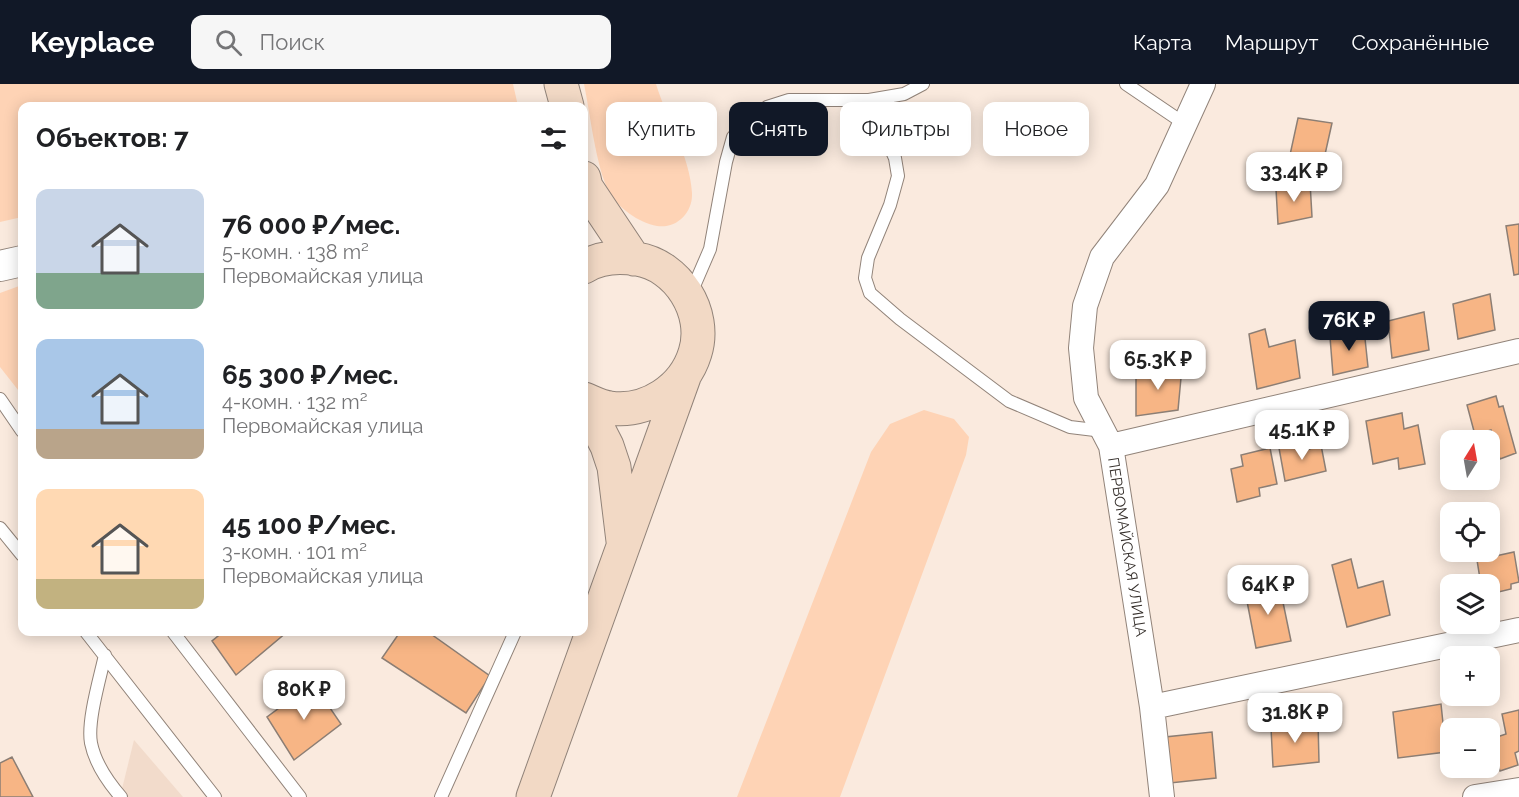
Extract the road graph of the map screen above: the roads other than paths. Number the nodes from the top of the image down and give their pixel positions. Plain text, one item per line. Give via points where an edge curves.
1 (561, 84) edge
2 (923, 84) edge
3 (1126, 84) edge
4 (1203, 84) edge
5 (863, 100) junction
6 (566, 102) edge
7 (1185, 124) junction
8 (588, 194) edge
9 (634, 259) junction
10 (18, 262) edge
11 (588, 264) edge
12 (0, 266) edge
13 (689, 297) junction
14 (1519, 351) edge
15 (684, 377) junction
16 (0, 399) edge
17 (588, 401) edge
18 (588, 408) edge
19 (18, 425) edge
20 (1107, 439) junction
21 (0, 528) edge
22 (624, 549) junction
23 (18, 550) edge
24 (1519, 630) edge
25 (89, 636) edge
26 (176, 636) edge
27 (513, 636) edge
28 (105, 655) junction
29 (1152, 707) junction
30 (1519, 790) edge
31 (121, 797) edge
32 (215, 797) edge
33 (300, 797) edge
34 (441, 797) edge
35 (533, 797) edge
36 (1162, 797) edge
37 (1475, 797) edge

1 - 6 main road
2 - 5 lane via 904,94
3 - 7 lane
4 - 7 street
5 - 13 lane via 789,100 766,107 733,137 710,249
5 - 20 lane via 884,134 898,176 868,258 865,278 870,293 1009,401
7 - 20 street via 1157,185 1102,256 1085,306 1080,348 1086,398
8 - 9 main road
9 - 11 main road via 620,256
9 - 13 main road via 648,261 672,275
10 - 12 street
13 - 15 main road via 698,324 696,352
14 - 20 street, ПЕРВОМАЙСКАЯ УЛИЦА
15 - 17 main road via 663,397 637,408 609,408
15 - 22 main road
16 - 19 lane
18 - 22 main road via 614,467
20 - 29 street, ПЕРВОМАЙСКАЯ УЛИЦА
21 - 23 lane
22 - 35 main road
24 - 29 street
25 - 28 lane
26 - 33 lane
27 - 34 lane
28 - 31 lane via 91,743 98,763
28 - 32 lane
29 - 36 street, ПЕРВОМАЙСКАЯ УЛИЦА
30 - 37 street

